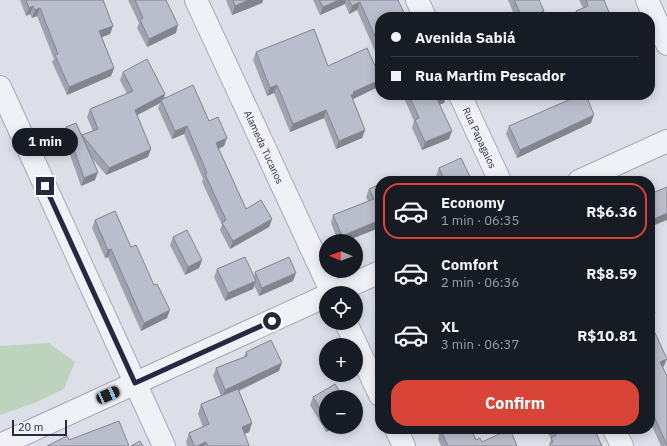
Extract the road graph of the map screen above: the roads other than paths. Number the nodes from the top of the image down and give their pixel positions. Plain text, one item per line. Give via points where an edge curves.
1 (196, 0) edge
2 (417, 0) edge
3 (647, 0) edge
4 (423, 12) edge
5 (652, 12) edge
6 (655, 18) edge
7 (667, 44) edge
8 (0, 87) edge
9 (462, 100) edge
10 (667, 141) edge
11 (498, 176) edge
12 (591, 176) edge
13 (375, 274) edge
14 (330, 286) edge
15 (349, 286) edge
16 (319, 299) edge
17 (349, 330) edge
18 (135, 383) junction
19 (375, 384) edge
20 (398, 434) edge
21 (616, 434) edge
22 (0, 445) edge
23 (164, 446) edge
24 (404, 446) edge
25 (622, 446) edge

1 - 14 street, Alameda Tucanos
2 - 4 street
3 - 5 street
6 - 7 street
8 - 18 street
9 - 11 street, Rua Papagaios
10 - 12 street
13 - 15 street
16 - 18 street
17 - 19 street
18 - 22 street
18 - 23 street
20 - 24 street
21 - 25 street

